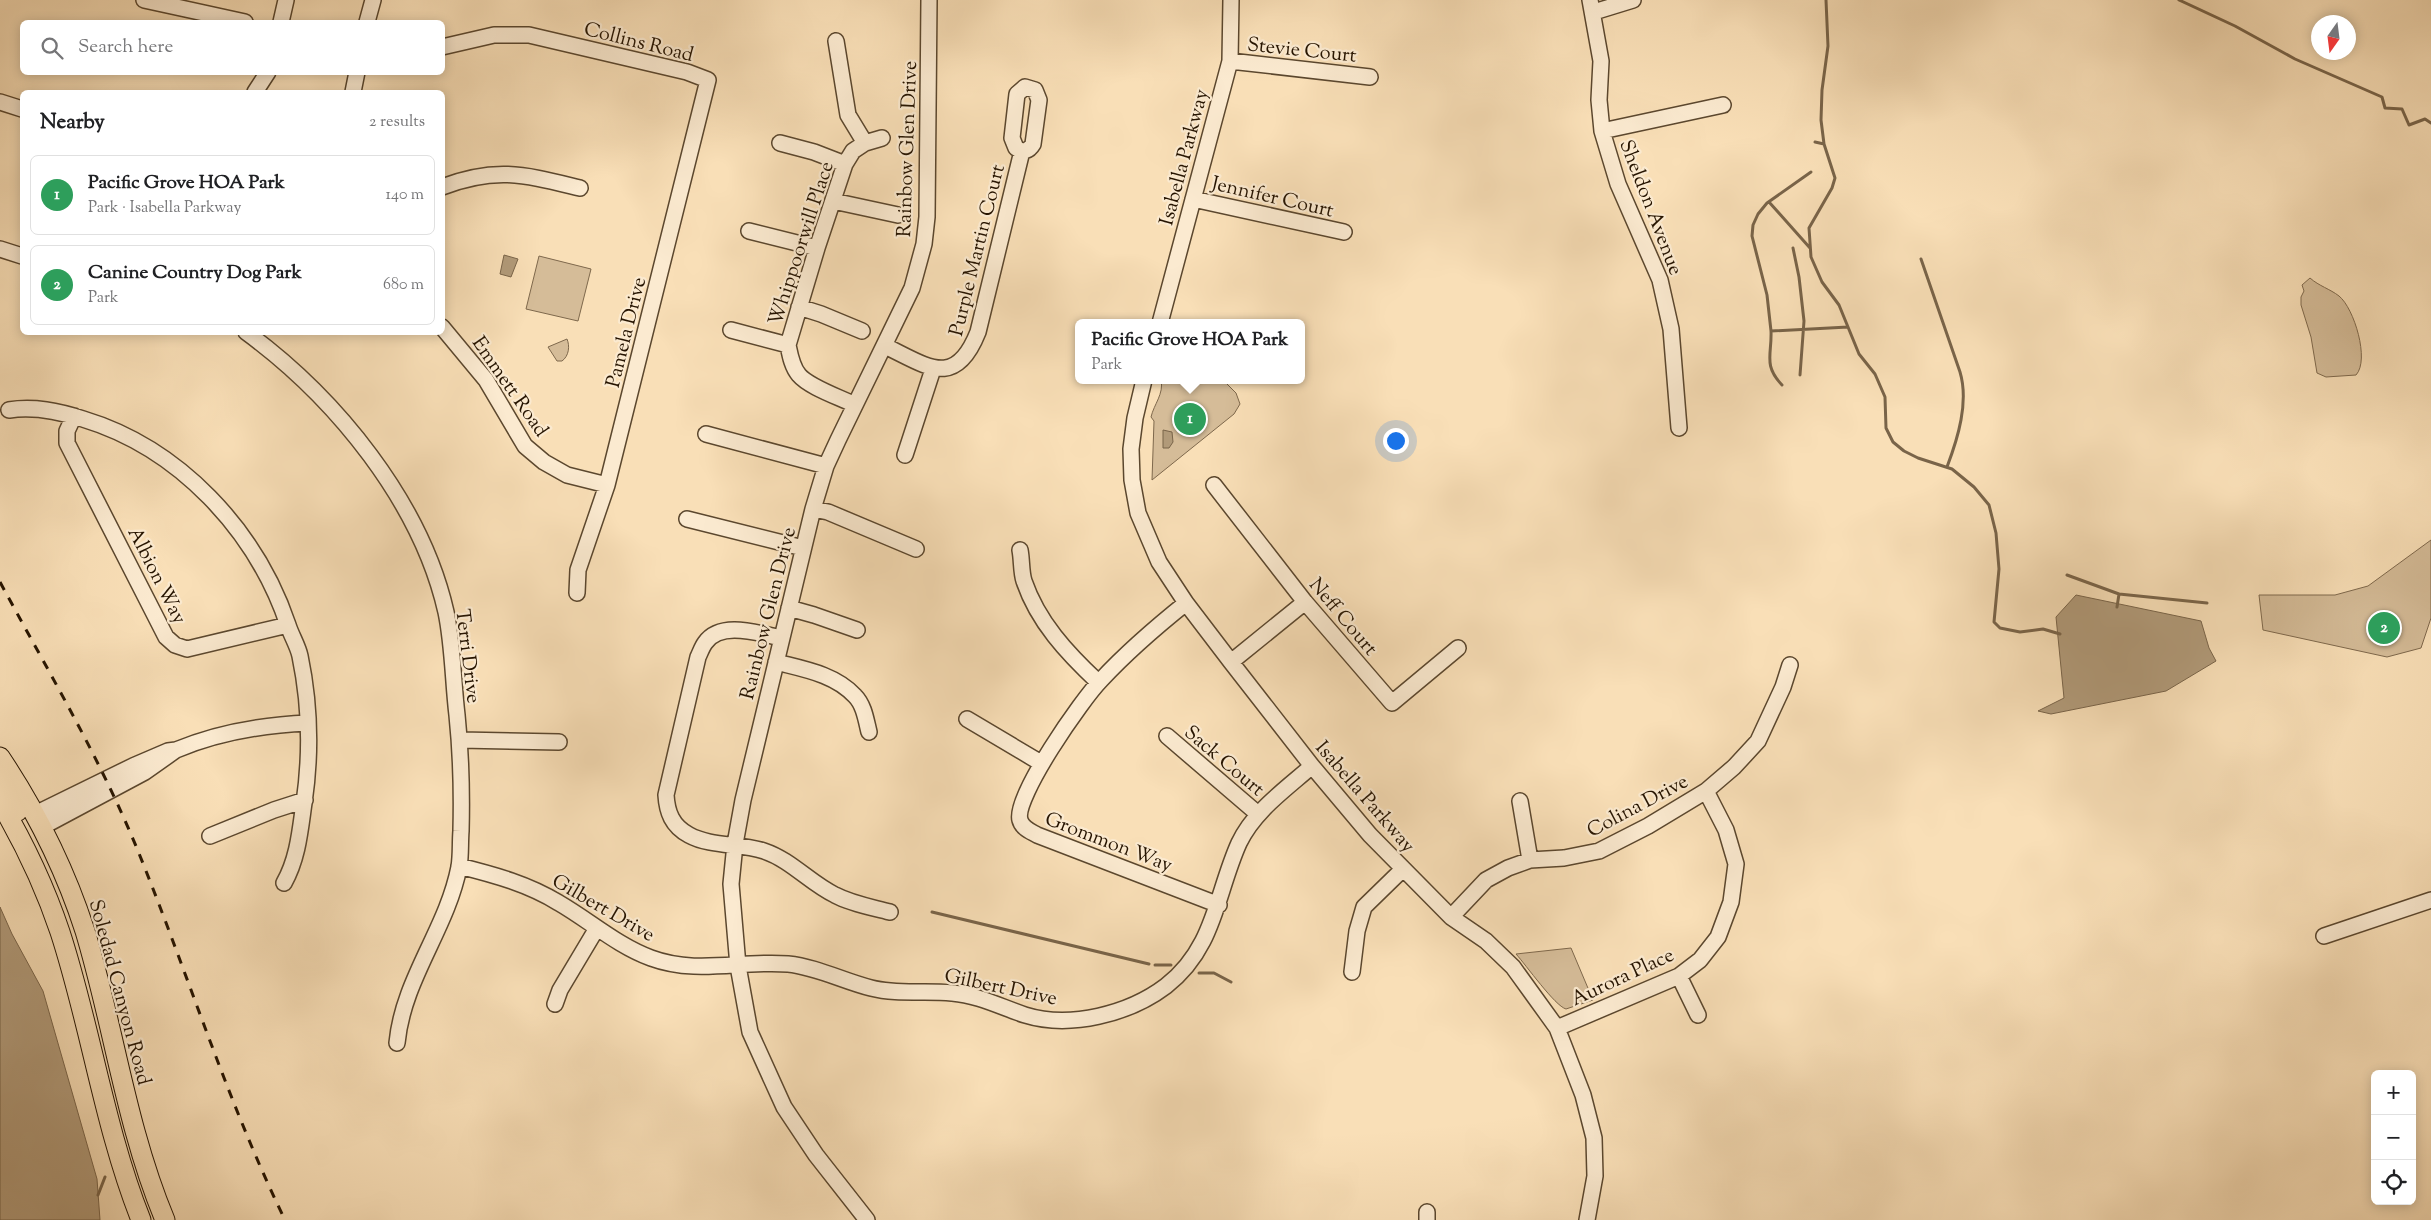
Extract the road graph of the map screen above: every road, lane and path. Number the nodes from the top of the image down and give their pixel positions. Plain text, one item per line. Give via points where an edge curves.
1 (144, 0) edge
2 (286, 0) edge
3 (373, 0) edge
4 (929, 0) edge
5 (1231, 0) edge
6 (1633, 0) edge
7 (1592, 6) edge
8 (236, 20) edge
9 (282, 20) edge
10 (368, 20) edge
11 (836, 40) dead end
12 (445, 46) edge
13 (1230, 61) junction
14 (266, 75) edge
15 (356, 75) edge
16 (1370, 77) dead end
17 (708, 80) joint
18 (256, 90) edge
19 (353, 90) edge
20 (0, 102) edge
21 (1723, 105) dead end
22 (20, 107) edge
23 (1602, 131) junction
24 (882, 138) dead end
25 (780, 142) dead end
26 (865, 143) junction
27 (1022, 151) dead end
28 (845, 164) junction
29 (445, 186) edge
30 (580, 188) dead end
31 (1193, 199) junction
32 (833, 201) junction
33 (898, 215) dead end
34 (748, 231) dead end
35 (1344, 232) dead end
36 (817, 248) junction
37 (0, 249) edge
38 (20, 255) edge
39 (799, 307) junction
40 (1161, 319) edge
41 (731, 330) dead end
42 (445, 331) edge
43 (862, 331) dead end
44 (250, 335) edge
45 (788, 345) junction
46 (885, 346) junction
47 (933, 369) junction
48 (1143, 384) edge
49 (855, 405) junction
50 (9, 410) dead end
51 (74, 416) junction
52 (1679, 428) dead end
53 (706, 434) dead end
54 (904, 455) dead end
55 (826, 466) junction
56 (606, 485) junction
57 (1214, 485) dead end
58 (813, 508) junction
59 (687, 519) dead end
60 (803, 548) junction
61 (916, 550) dead end
62 (1020, 550) dead end
63 (577, 593) dead end
64 (1305, 602) junction
65 (1186, 603) junction
66 (789, 608) junction
67 (288, 625) junction
68 (857, 630) dead end
69 (782, 638) junction
70 (1458, 648) dead end
71 (776, 662) junction
72 (1231, 662) junction
73 (1790, 665) dead end
74 (1098, 682) junction
75 (967, 719) dead end
76 (308, 723) junction
77 (869, 732) dead end
78 (1167, 736) dead end
79 (460, 740) junction
80 (559, 742) dead end
81 (0, 757) edge
82 (1041, 763) junction
83 (1312, 766) junction
84 (0, 783) edge
85 (1706, 791) junction
86 (304, 800) junction
87 (1520, 801) dead end
88 (0, 802) edge
89 (1258, 814) junction
90 (38, 820) junction
91 (210, 836) dead end
92 (735, 844) junction
93 (1530, 860) junction
94 (460, 866) junction
95 (1403, 869) junction
96 (284, 883) dead end
97 (2431, 900) edge
98 (1219, 905) junction
99 (890, 912) dead end
100 (1451, 917) junction
101 (597, 928) junction
102 (2324, 936) dead end
103 (738, 966) junction
104 (1352, 972) dead end
105 (1679, 976) junction
106 (555, 1004) dead end
107 (1698, 1015) dead end
108 (1557, 1028) junction
109 (397, 1043) dead end
110 (141, 1220) edge
111 (165, 1220) edge
112 (867, 1220) edge
113 (1587, 1220) edge

1 - 8 street
2 - 9 street
3 - 10 street
4 - 46 street, Rainbow Glen Drive via 928,192 924,244 912,288
5 - 13 street, Isabella Parkway
6 - 7 street
7 - 23 street, Sheldon Avenue via 1601,61 1598,100
11 - 26 street via 848,115
12 - 17 street, Collins Road via 494,35 529,35 687,72
13 - 16 street, Stevie Court
13 - 31 street, Isabella Parkway
14 - 18 street
15 - 19 street
17 - 56 street, Pamela Drive
20 - 22 street
21 - 23 street
23 - 52 street, Sheldon Avenue via 1618,184 1660,280 1671,329
24 - 26 street, Whippoorwill Place
25 - 28 street
26 - 28 street, Whippoorwill Place via 853,151
27 - 47 street, Purple Martin Court via 973,346 960,363 946,369
28 - 32 street, Whippoorwill Place
29 - 30 street via 469,177 505,174
31 - 35 street, Jennifer Court
31 - 40 street, Isabella Parkway
32 - 33 street
32 - 36 street, Whippoorwill Place
34 - 36 street
36 - 39 street, Whippoorwill Place
37 - 38 street
39 - 43 street
39 - 45 street, Whippoorwill Place
41 - 45 street
42 - 56 street, Emmett Road via 486,380 525,446 544,462 568,475
44 - 79 street, Terri Drive via 313,388 390,481 431,563 446,613
45 - 49 street, Whippoorwill Place via 798,374
46 - 47 street
46 - 49 street, Rainbow Glen Drive
47 - 54 street
48 - 65 street, Isabella Parkway via 1131,449 1138,513 1159,562
49 - 55 street, Rainbow Glen Drive
50 - 51 street via 24,408
51 - 67 street via 108,426 145,444 209,497 237,528 268,576
51 - 67 street, Albion Way via 67,431 67,443 166,637 187,650
53 - 55 street
55 - 58 street, Rainbow Glen Drive
56 - 63 street, Pamela Drive via 578,570
57 - 64 street, Neff Court
58 - 60 street, Rainbow Glen Drive
58 - 61 street
59 - 60 street
60 - 66 street, Rainbow Glen Drive
62 - 74 street via 1024,580 1042,619 1068,654
64 - 70 street, Neff Court via 1392,703
64 - 72 street
65 - 72 street, Isabella Parkway
65 - 74 street, Grommon Way via 1135,645
66 - 68 street
66 - 69 street, Rainbow Glen Drive
67 - 76 street via 300,655
69 - 71 street, Rainbow Glen Drive
69 - 92 street via 731,630 714,635 705,643 698,658 666,795 667,811 674,824 689,835
71 - 77 street via 836,681 855,696 864,710
71 - 92 street, Rainbow Glen Drive via 742,800
72 - 83 street, Isabella Parkway
73 - 85 street, Colina Drive via 1758,741
74 - 82 street, Grommon Way
75 - 82 street
76 - 86 street via 308,773
76 - 90 street via 268,725 203,739 176,750 144,772
78 - 89 street, Sack Court
79 - 80 street
79 - 94 street, Terri Drive
81 - 90 main road, Soledad Canyon Road
82 - 98 street, Grommon Way via 1019,813 1020,822 1026,829
83 - 89 street, Gilbert Drive
83 - 95 street, Isabella Parkway
84 - 90 main road via 30,826
85 - 93 street, Colina Drive via 1599,851
85 - 105 street, Aurora Place via 1726,830 1736,864 1731,902 1718,937 1700,960
86 - 91 street
86 - 96 street via 293,867
87 - 93 street
88 - 110 main road via 31,860 60,931 112,1138
89 - 98 street, Gilbert Drive via 1240,841
90 - 111 main road, Soledad Canyon Road via 58,861 84,930 137,1143
92 - 99 street via 765,851 834,895
92 - 103 street, Rainbow Glen Drive via 731,884
93 - 100 street, Colina Drive via 1486,880
94 - 101 street, Gilbert Drive via 529,887
94 - 109 street, Terri Drive via 442,923 410,988 399,1023
95 - 100 street, Isabella Parkway
95 - 104 street via 1364,907 1357,930
97 - 102 street
98 - 103 street, Gilbert Drive via 1193,956 1166,985 1142,1002 1074,1020 1027,1016 951,992 888,992 817,969 788,964
100 - 108 street, Isabella Parkway via 1486,941 1514,968
101 - 103 street, Gilbert Drive via 638,952 671,964 695,968
101 - 106 street
103 - 112 street, Rainbow Glen Drive via 750,1032 784,1107 816,1156
105 - 107 street
105 - 108 street, Aurora Place
108 - 113 street, Isabella Parkway via 1583,1095 1594,1138 1595,1176

